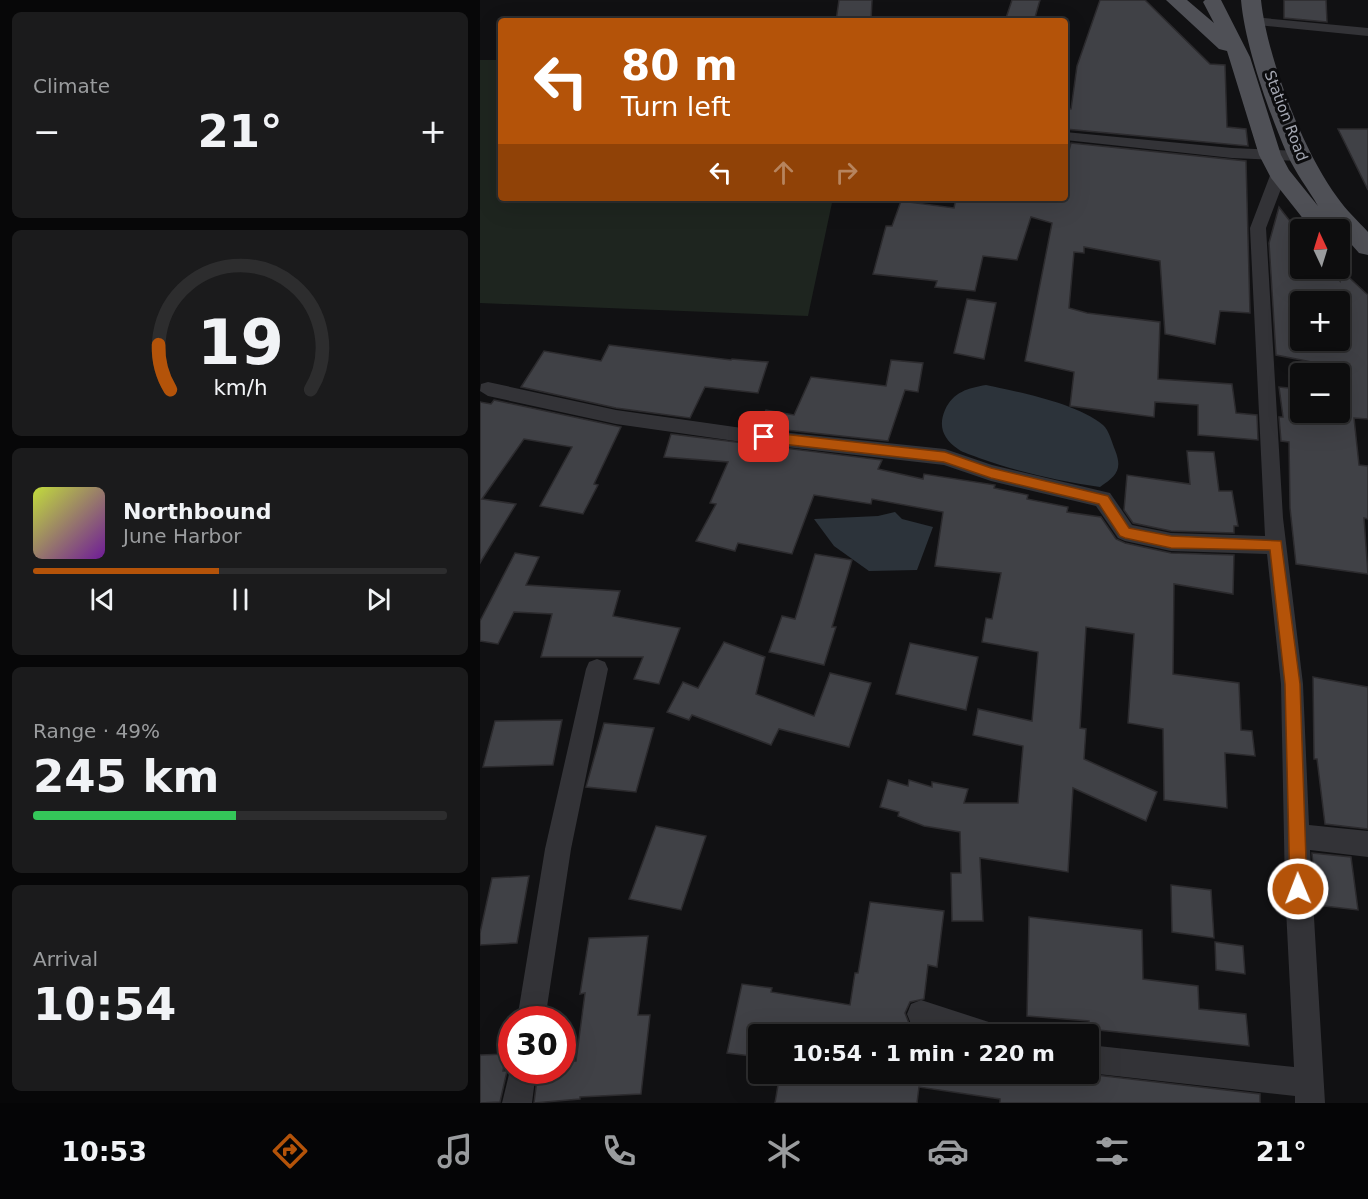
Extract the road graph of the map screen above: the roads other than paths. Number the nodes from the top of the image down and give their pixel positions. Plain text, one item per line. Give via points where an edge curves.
1 (1176, 0) edge
2 (1245, 0) edge
3 (1211, 1) edge
4 (1252, 10) edge
5 (1368, 32) edge
6 (1240, 57) junction
7 (1068, 135) edge
8 (1299, 156) junction
9 (1275, 164) junction
10 (1317, 219) edge
11 (1368, 247) edge
12 (1350, 255) edge
13 (1368, 271) edge
14 (489, 389) dead end
15 (1276, 545) junction
16 (597, 669) dead end
17 (1297, 836) junction
18 (1368, 844) edge
19 (533, 1006) edge
20 (921, 1014) dead end
21 (953, 1024) edge
22 (1099, 1061) edge
23 (520, 1084) edge
24 (1310, 1093) edge
25 (517, 1103) edge

1 - 6 main road
2 - 3 main road via 1230,4
3 - 6 main road, Station Road
4 - 5 street
4 - 8 main road, Station Road via 1267,69
6 - 9 main road, Station Road
7 - 9 street
8 - 9 street
8 - 11 main road, Station Road via 1329,204
9 - 10 main road, Station Road
9 - 15 street via 1258,228
12 - 13 main road
14 - 15 street via 616,417 945,457 991,473 1103,499 1125,532 1171,542
15 - 17 street via 1292,684
16 - 19 street via 558,849
17 - 18 street
17 - 24 street
20 - 21 street
22 - 24 street
23 - 25 street

